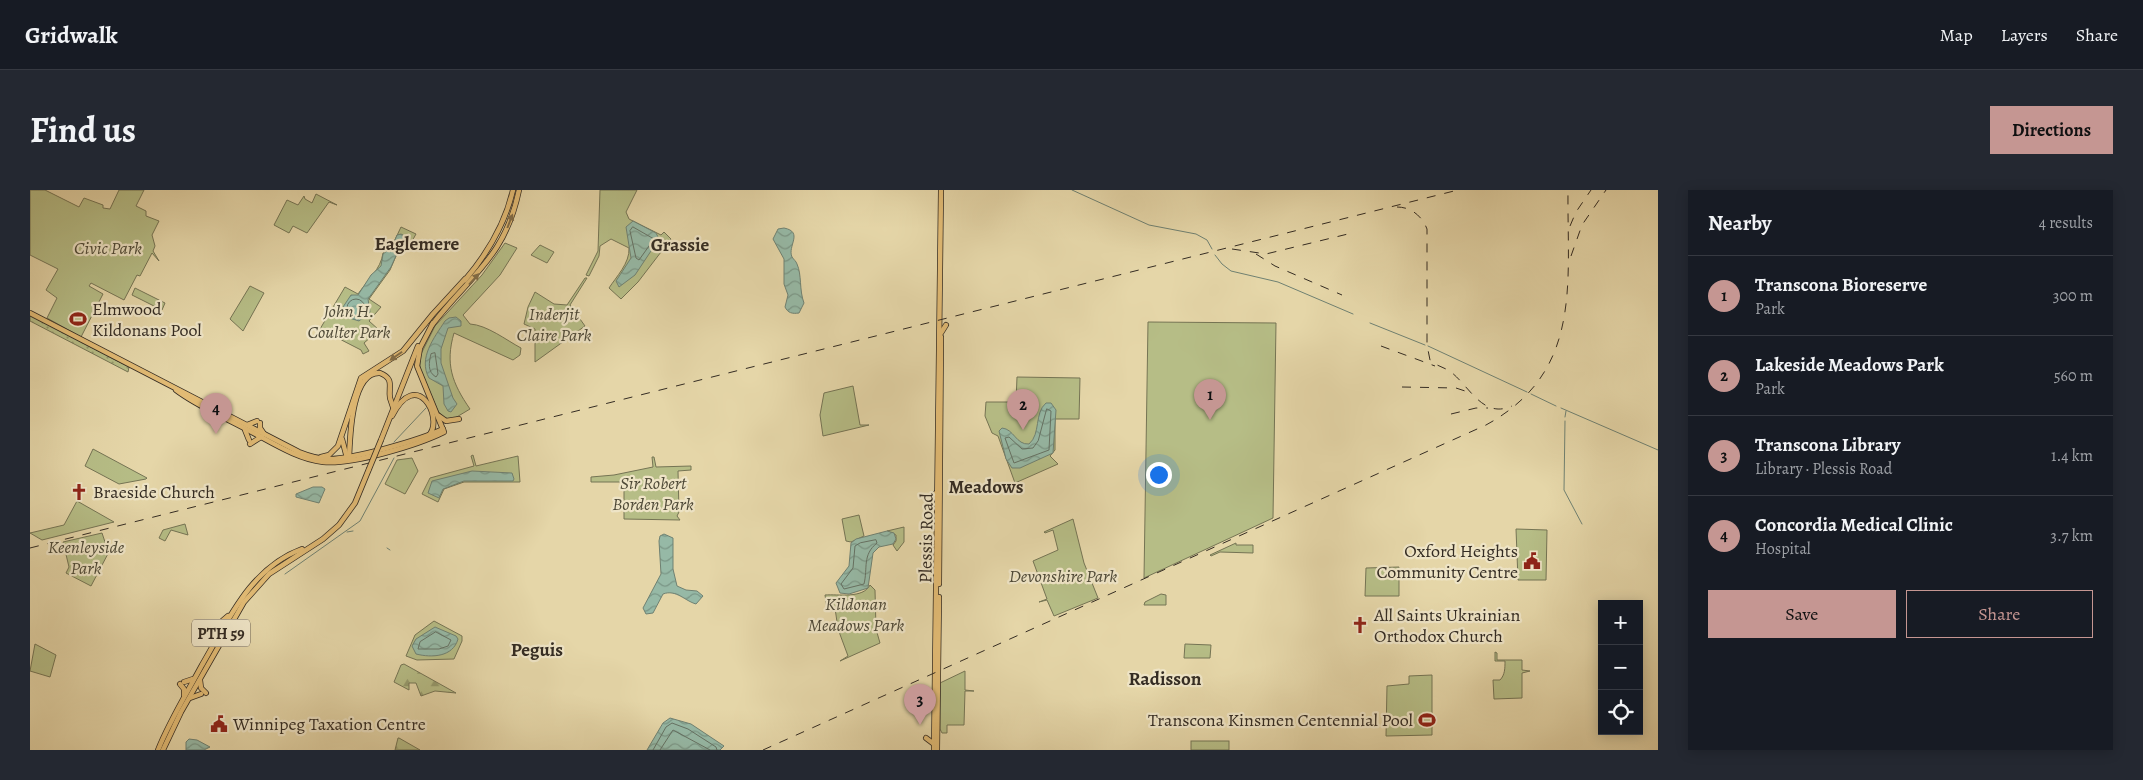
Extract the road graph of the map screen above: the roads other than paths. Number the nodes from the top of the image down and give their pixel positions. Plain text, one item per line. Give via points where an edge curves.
1 (513, 190) edge
2 (519, 190) edge
3 (941, 190) edge
4 (465, 279) junction
5 (450, 304) junction
6 (30, 313) edge
7 (433, 323) junction
8 (946, 325) dead end
9 (939, 326) junction
10 (941, 333) junction
11 (406, 397) junction
12 (396, 400) junction
13 (393, 408) junction
14 (434, 414) junction
15 (459, 419) dead end
16 (245, 426) junction
17 (442, 431) junction
18 (342, 435) junction
19 (264, 436) junction
20 (427, 436) junction
21 (381, 440) junction
22 (315, 458) junction
23 (348, 458) junction
24 (937, 491) junction
25 (936, 511) junction
26 (236, 611) junction
27 (220, 639) junction
28 (199, 676) junction
29 (186, 698) junction
30 (934, 724) junction
31 (934, 744) junction
32 (158, 750) edge
33 (164, 750) edge
34 (936, 750) edge

1 - 4 main road, PTH 59 via 497,236
5 -> 2 main road, PTH 59 via 498,248
3 - 9 main road, Plessis Road
4 - 5 main road, PTH 59
4 -> 18 main road via 403,351 360,378
5 - 7 main road, PTH 59
6 - 16 main road
7 - 12 main road, PTH 59 via 414,354
7 - 14 main road via 420,348 417,363
8 - 10 main road
9 - 10 main road, Plessis Road
9 - 24 main road, Plessis Road
10 - 34 main road, Plessis Road
11 - 12 main road
11 - 14 main road via 424,398
11 - 21 main road via 398,404
12 - 13 main road, PTH 59
13 - 21 main road, PTH 59
13 - 23 main road via 390,398 392,386 388,378 380,373 369,375 363,382 354,408
14 - 15 main road via 445,421
14 - 17 main road
14 - 20 main road via 434,428
16 - 19 main road
16 - 19 main road via 258,422
16 - 19 main road via 249,442
17 - 20 main road
17 - 23 main road via 397,448
18 - 22 main road via 333,452
18 - 23 main road via 342,445
19 - 22 main road
19 - 23 main road via 310,460 330,462
20 - 23 main road
21 - 26 main road, PTH 59, bridge via 359,496 348,514 334,530 269,574
22 - 23 main road
24 - 25 main road, Plessis Road
24 - 25 main road via 928,501
25 - 30 main road, Plessis Road
26 - 27 main road, PTH 59
26 - 27 main road via 240,628 231,629
26 - 27 main road via 222,621 214,622
27 - 28 main road, PTH 59
28 - 29 main road, PTH 59
28 - 29 main road via 182,683
28 - 29 main road via 204,694
29 - 32 main road, PTH 59
29 - 33 main road, PTH 59
30 - 31 main road, Plessis Road
30 - 31 main road via 927,737
31 - 34 main road, Plessis Road

